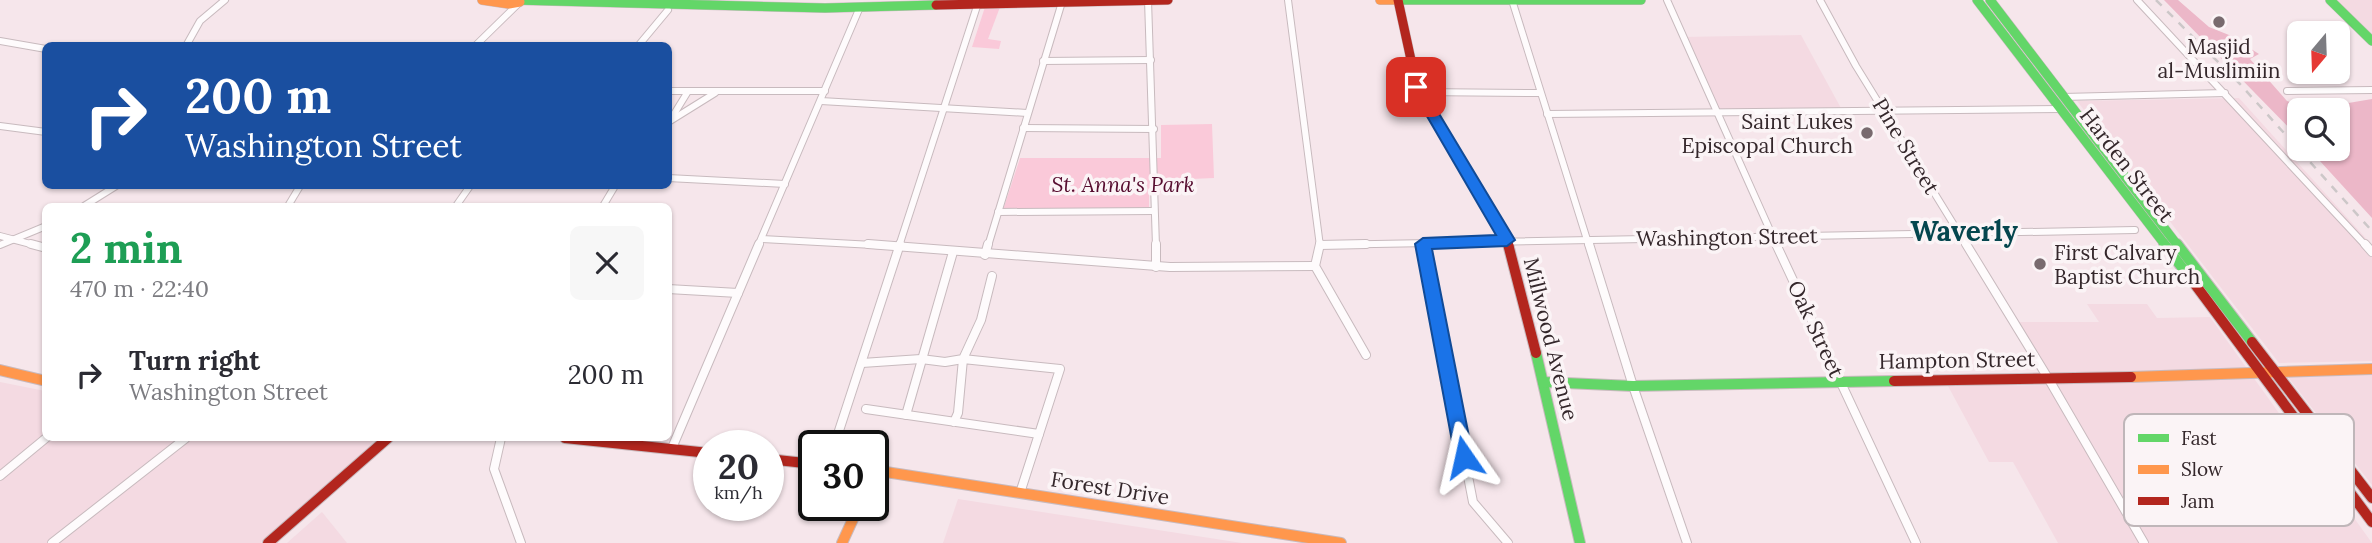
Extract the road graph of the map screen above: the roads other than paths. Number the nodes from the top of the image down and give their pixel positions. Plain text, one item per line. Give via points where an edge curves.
1 (225, 0) edge
2 (482, 0) edge
3 (895, 0) edge
4 (923, 0) edge
5 (1148, 0) edge
6 (1168, 0) edge
7 (1287, 0) edge
8 (1380, 0) edge
9 (1398, 0) edge
10 (1512, 0) edge
11 (1641, 0) edge
12 (1667, 0) edge
13 (1820, 0) edge
14 (1978, 0) edge
15 (1990, 0) edge
16 (2137, 0) edge
17 (2330, 0) edge
18 (517, 1) edge
19 (545, 1) edge
20 (978, 2) edge
21 (1062, 2) junction
22 (744, 3) edge
23 (666, 5) edge
24 (806, 6) junction
25 (860, 7) junction
26 (0, 41) edge
27 (2372, 41) edge
28 (188, 42) edge
29 (479, 42) edge
30 (641, 42) edge
31 (42, 48) edge
32 (1151, 60) junction
33 (1044, 61) junction
34 (2372, 90) edge
35 (825, 91) junction
36 (2287, 91) dead end
37 (672, 92) edge
38 (1418, 92) junction
39 (687, 93) junction
40 (715, 93) junction
41 (1539, 93) junction
42 (2225, 93) junction
43 (2063, 97) junction
44 (821, 101) junction
45 (943, 107) junction
46 (1884, 109) junction
47 (2059, 109) junction
48 (2073, 109) junction
49 (1716, 111) junction
50 (1027, 113) junction
51 (1547, 114) junction
52 (672, 117) edge
53 (672, 120) edge
54 (0, 127) edge
55 (1023, 128) junction
56 (1154, 129) junction
57 (42, 132) edge
58 (672, 178) edge
59 (786, 184) junction
60 (111, 189) edge
61 (89, 203) edge
62 (1154, 211) junction
63 (998, 212) junction
64 (42, 228) edge
65 (2135, 230) dead end
66 (1772, 235) junction
67 (1959, 235) junction
68 (0, 236) edge
69 (762, 239) junction
70 (15, 240) junction
71 (1507, 240) junction
72 (1586, 241) junction
73 (1423, 244) junction
74 (0, 245) edge
75 (900, 246) junction
76 (1320, 246) junction
77 (42, 247) edge
78 (953, 252) junction
79 (2372, 252) edge
80 (985, 255) junction
81 (1315, 266) junction
82 (1156, 267) junction
83 (992, 276) dead end
84 (672, 289) edge
85 (738, 293) junction
86 (1366, 355) dead end
87 (921, 359) junction
88 (964, 359) junction
89 (862, 363) junction
90 (2372, 369) edge
91 (0, 370) edge
92 (2274, 372) junction
93 (2260, 374) junction
94 (2048, 378) junction
95 (42, 380) edge
96 (1841, 381) junction
97 (1543, 382) junction
98 (1633, 386) junction
99 (866, 409) dead end
100 (2290, 414) edge
101 (2307, 414) edge
102 (906, 415) junction
103 (954, 422) junction
104 (839, 430) edge
105 (1039, 434) junction
106 (42, 441) edge
107 (182, 441) edge
108 (385, 441) edge
109 (500, 441) edge
110 (597, 441) edge
111 (672, 448) junction
112 (693, 451) edge
113 (889, 473) edge
114 (2354, 475) edge
115 (0, 476) edge
116 (1020, 494) junction
117 (2354, 498) edge
118 (2372, 498) edge
119 (2124, 509) edge
120 (852, 521) edge
121 (2372, 522) edge
122 (2134, 526) edge
123 (52, 543) edge
124 (268, 543) edge
125 (520, 543) edge
126 (842, 543) edge
127 (1338, 543) edge
128 (1508, 543) edge
129 (1580, 543) edge
130 (1687, 543) edge
131 (1916, 543) edge
132 (2144, 543) edge

1 - 28 street via 200,21
2 - 18 main road
3 - 4 main road
3 - 24 main road
5 - 6 main road
5 - 21 main road
5 - 32 street
7 - 76 street
8 - 9 main road
9 - 10 main road
9 - 38 main road, Millwood Avenue
10 - 11 main road
10 - 41 street
12 - 49 street, Oak Street
13 - 46 street, Pine Street
14 - 47 main road, Harden Street
15 - 43 main road, Harden Street
16 - 42 street
17 - 27 main road
18 - 19 main road
18 - 29 street
19 - 23 main road
20 - 21 main road
20 - 25 main road
20 - 45 street
21 - 33 street
22 - 23 main road
22 - 24 main road
23 - 30 street
24 - 25 main road
25 - 35 street
26 - 31 street
32 - 33 street
32 - 56 street
33 - 50 street
34 - 36 street
35 - 40 street
35 - 44 street
37 - 39 street
38 - 41 street
38 - 71 main road, Millwood Avenue
39 - 40 street
39 - 52 street
40 - 53 street
41 - 51 street
42 - 43 street
42 - 79 street
43 - 48 main road, Harden Street
44 - 45 street
44 - 59 street
45 - 50 street
45 - 75 street
46 - 47 street
46 - 49 street
46 - 67 street, Pine Street
47 - 48 street
47 - 93 main road, Harden Street
48 - 92 main road, Harden Street
49 - 51 street
49 - 66 street, Oak Street
50 - 55 street
51 - 72 street
54 - 57 street
55 - 56 street
55 - 63 street
56 - 62 street
58 - 59 street
59 - 69 street
60 - 61 street
62 - 63 street
62 - 82 street
63 - 80 street
64 - 70 street
65 - 67 street, Washington Street
66 - 67 street, Washington Street
66 - 72 street, Washington Street
66 - 96 street, Oak Street
67 - 94 street, Pine Street
68 - 70 street
69 - 75 street
69 - 85 street
70 - 74 street
70 - 77 street
71 - 72 street, Washington Street
71 - 73 street, Washington Street
71 - 97 main road, Millwood Avenue
72 - 98 street
73 - 76 street, Washington Street
73 - 128 street via 1473,502
75 - 78 street
75 - 89 street
76 - 81 street
78 - 80 street
78 - 87 street
80 - 82 street
81 - 82 street
81 - 86 street
83 - 88 street via 981,320
84 - 85 street
85 - 111 street
87 - 88 street
87 - 89 street
87 - 102 street
88 - 103 street
88 - 105 street via 1060,369
89 - 104 street
90 - 92 main road, Hampton Street
91 - 95 main road
92 - 93 main road, Hampton Street
92 - 101 main road, Harden Street
93 - 94 main road, Hampton Street
93 - 100 main road, Harden Street
94 - 96 main road, Hampton Street
94 - 119 street, Pine Street
96 - 98 main road, Hampton Street
96 - 131 street, Oak Street
97 - 98 main road, Hampton Street
97 - 129 main road, Millwood Avenue
98 - 130 street
99 - 102 street
102 - 103 street
103 - 105 street
105 - 116 street
106 - 115 street
107 - 123 street
108 - 124 main road
109 - 125 street via 494,469
110 - 111 main road
111 - 112 main road
113 - 116 main road, Forest Drive
114 - 118 main road, Harden Street
116 - 127 main road, Forest Drive
117 - 121 main road, Harden Street
120 - 126 main road
122 - 132 street, Pine Street

